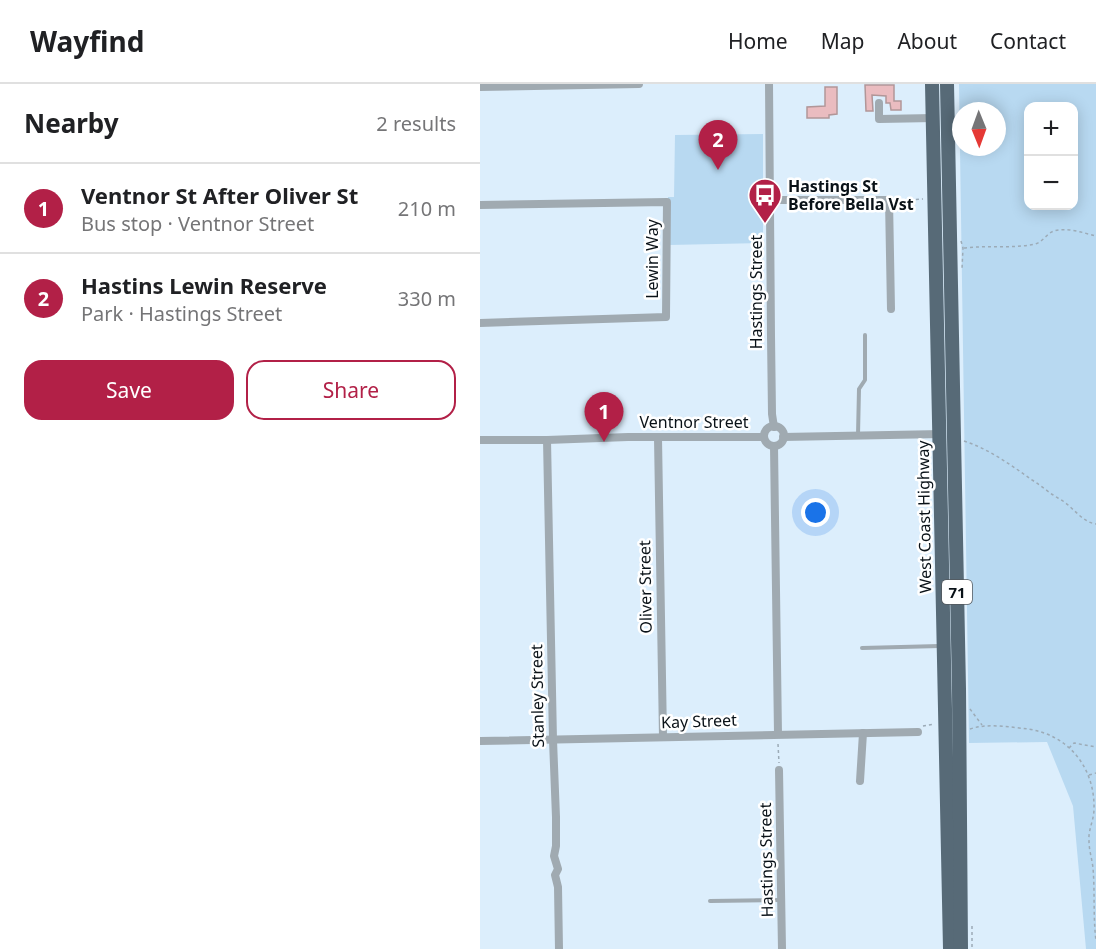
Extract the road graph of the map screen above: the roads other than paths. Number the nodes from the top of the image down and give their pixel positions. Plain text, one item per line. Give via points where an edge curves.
1 (639, 84) edge
2 (769, 84) edge
3 (932, 84) edge
4 (947, 84) edge
5 (480, 87) edge
6 (879, 103) dead end
7 (934, 118) junction
8 (770, 200) junction
9 (480, 205) edge
10 (956, 246) junction
11 (936, 260) junction
12 (891, 309) dead end
13 (480, 322) edge
14 (865, 335) dead end
15 (774, 427) junction
16 (939, 435) junction
17 (858, 436) junction
18 (764, 437) junction
19 (783, 437) junction
20 (658, 438) junction
21 (958, 438) junction
22 (480, 440) edge
23 (547, 440) junction
24 (774, 446) junction
25 (944, 646) junction
26 (862, 648) dead end
27 (952, 689) junction
28 (918, 732) dead end
29 (863, 733) junction
30 (778, 734) junction
31 (663, 737) junction
32 (553, 740) junction
33 (480, 741) edge
34 (779, 770) road end
35 (860, 781) dead end
36 (782, 900) junction
37 (710, 901) dead end
38 (558, 949) edge
39 (782, 949) edge
40 (950, 949) edge
41 (961, 949) edge

1 - 5 street
2 - 8 street, Hastings Street
3 - 7 highway, West Coast Highway / 71
4 - 10 highway, West Coast Highway / 71
6 - 7 street via 879,119
7 - 11 highway, West Coast Highway / 71
8 - 12 street via 889,200
8 - 15 street, Hastings Street
9 - 13 street, Lewin Way via 667,202 666,317
10 - 11 highway via 942,245
10 - 21 highway, West Coast Highway / 71
11 - 16 highway, West Coast Highway / 71
14 - 17 lane via 865,380 859,388
15 - 18 street, Ventnor Street
15 - 19 street via 781,430
16 - 17 street
16 - 21 street
16 - 25 highway, West Coast Highway / 71
17 - 19 street
18 - 20 street, Ventnor Street
18 - 24 street, Ventnor Street
19 - 24 street
20 - 23 street, Ventnor Street
20 - 31 street, Oliver Street
21 - 27 highway, West Coast Highway / 71
22 - 23 street, Ventnor Street
23 - 32 street, Stanley Street
24 - 30 street
25 - 26 lane
25 - 27 highway, West Coast Highway / 71
27 - 40 highway, West Coast Highway / 71
27 - 41 highway, West Coast Highway / 71
28 - 29 street, Kay Street
29 - 30 street, Kay Street
29 - 35 street
30 - 31 street, Kay Street
31 - 32 street, Kay Street
32 - 33 street, Kay Street
32 - 38 street, Stanley Street
34 - 36 street, Hastings Street
36 - 37 lane
36 - 39 street, Hastings Street

